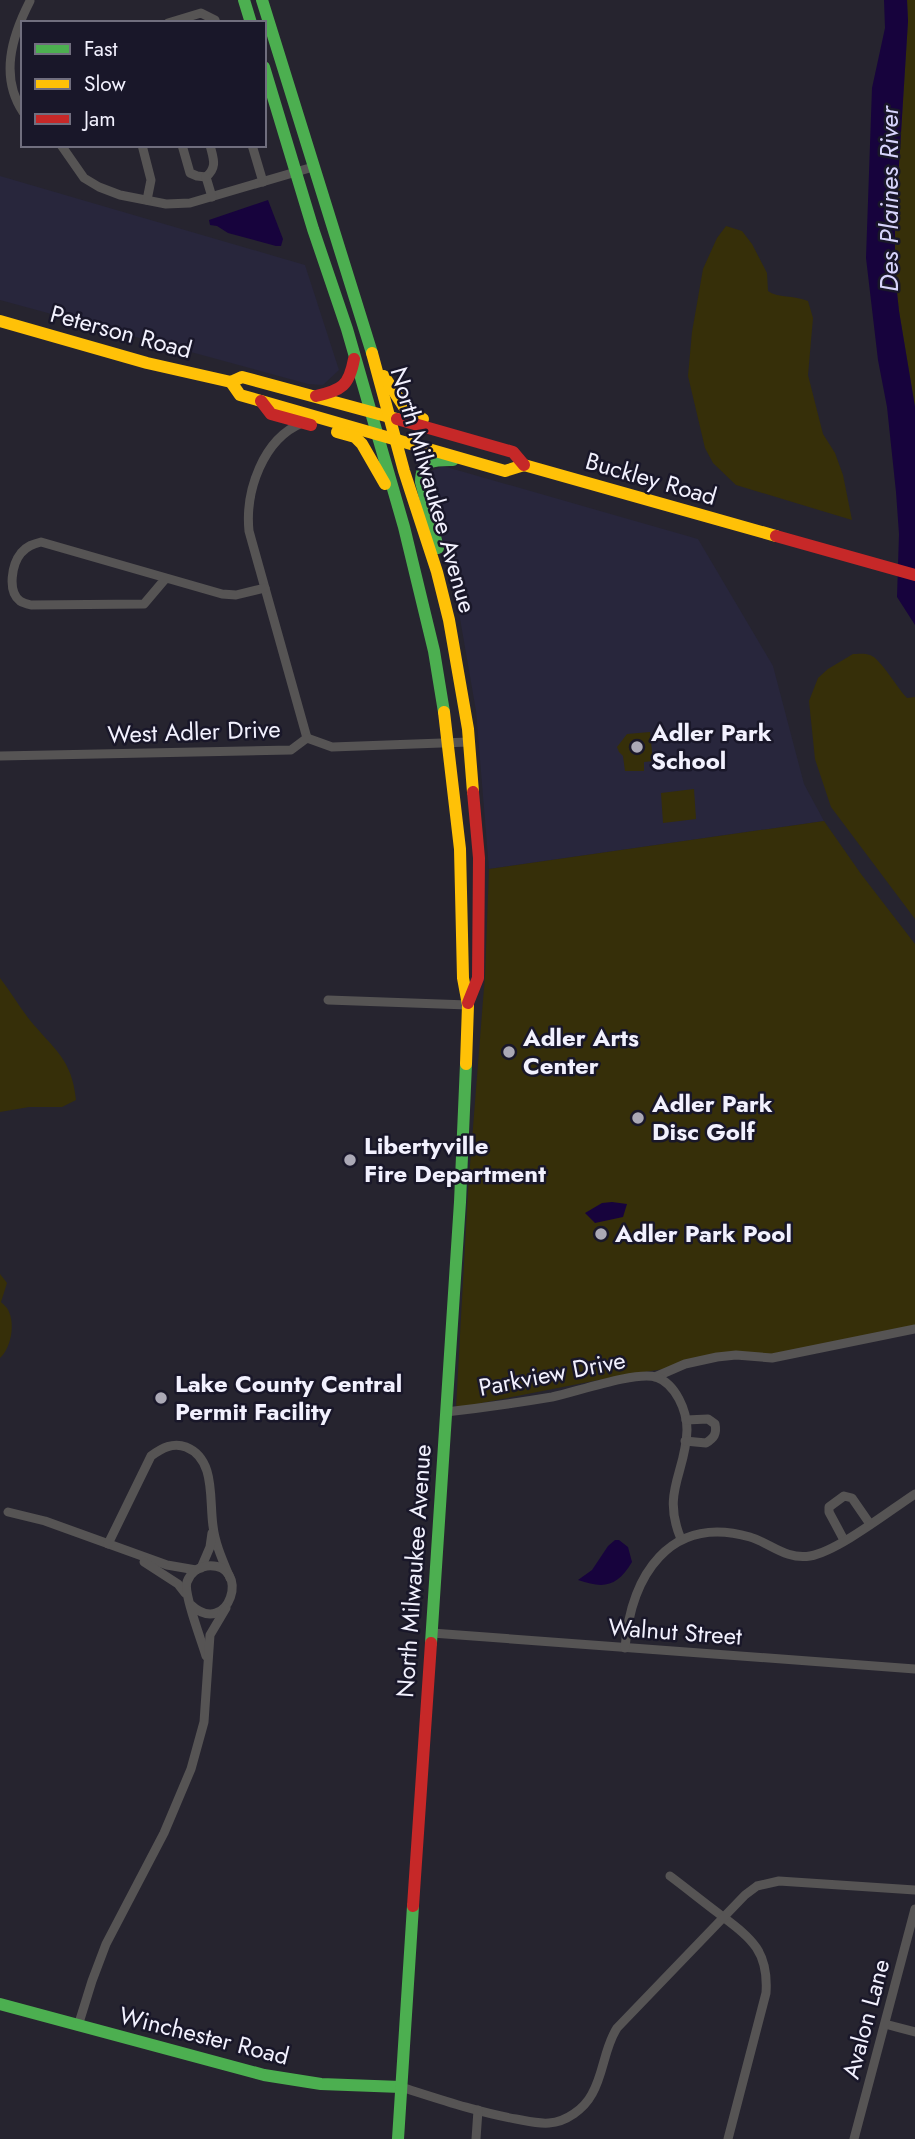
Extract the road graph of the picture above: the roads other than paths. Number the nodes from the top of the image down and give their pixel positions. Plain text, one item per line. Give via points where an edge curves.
1 (244, 0) edge
2 (262, 0) edge
3 (30, 1) edge
4 (174, 21) edge
5 (215, 21) edge
6 (250, 21) edge
7 (266, 73) edge
8 (21, 110) edge
9 (62, 147) edge
10 (143, 147) edge
11 (184, 147) edge
12 (211, 147) edge
13 (253, 147) edge
14 (313, 167) junction
15 (296, 172) junction
16 (206, 177) junction
17 (263, 182) junction
18 (212, 197) junction
19 (147, 200) junction
20 (0, 321) edge
21 (355, 358) junction
22 (375, 361) junction
23 (231, 382) junction
24 (313, 397) junction
25 (261, 401) junction
26 (370, 412) junction
27 (274, 415) junction
28 (390, 417) junction
29 (302, 423) junction
30 (376, 433) junction
31 (279, 437) junction
32 (396, 439) junction
33 (484, 443) junction
34 (473, 461) junction
35 (524, 465) junction
36 (393, 489) junction
37 (915, 575) edge
38 (166, 578) junction
39 (441, 587) junction
40 (264, 588) junction
41 (307, 738) junction
42 (469, 742) junction
43 (449, 743) junction
44 (0, 756) edge
45 (328, 1000) dead end
46 (468, 1005) junction
47 (915, 1329) edge
48 (655, 1377) junction
49 (446, 1412) junction
50 (686, 1420) junction
51 (685, 1441) junction
52 (915, 1494) edge
53 (8, 1512) dead end
54 (870, 1524) junction
55 (213, 1528) junction
56 (681, 1539) junction
57 (845, 1540) junction
58 (108, 1544) junction
59 (124, 1550) junction
60 (199, 1569) junction
61 (230, 1578) junction
62 (186, 1593) junction
63 (190, 1604) junction
64 (226, 1608) junction
65 (432, 1633) junction
66 (625, 1648) junction
67 (208, 1665) junction
68 (915, 1670) edge
69 (670, 1876) dead end
70 (915, 1890) edge
71 (915, 1909) edge
72 (724, 1917) junction
73 (0, 2004) edge
74 (886, 2024) junction
75 (78, 2026) junction
76 (915, 2032) edge
77 (401, 2087) junction
78 (478, 2110) junction
79 (398, 2139) edge
80 (476, 2139) edge
81 (728, 2139) edge
82 (855, 2139) edge

1 - 6 main road
2 - 14 main road, North Milwaukee Avenue
3 - 8 street via 2,64 3,81
4 - 5 street via 201,13
7 - 15 main road, North Milwaukee Avenue
9 - 19 street via 84,178 120,195
10 - 19 street via 151,180
11 - 16 street via 190,173
12 - 16 street via 215,164
13 - 17 street
14 - 15 street
14 - 22 main road, North Milwaukee Avenue
15 - 17 street
15 - 21 main road, North Milwaukee Avenue
16 - 18 street
17 - 18 street
18 - 19 street via 190,203
20 - 23 main road, Peterson Road
21 - 24 main road via 345,386
21 - 26 main road, North Milwaukee Avenue
22 - 28 main road, North Milwaukee Avenue
22 - 33 main road via 409,413 477,433
23 - 24 main road, Peterson Road via 243,377
23 - 25 main road, Peterson Road via 240,395
24 - 26 main road, Peterson Road
25 - 27 main road
25 - 30 main road, Peterson Road
26 - 28 main road, Peterson Road
26 - 30 main road, North Milwaukee Avenue
27 - 29 main road
27 - 31 street
28 - 32 main road, North Milwaukee Avenue
28 - 33 main road, Peterson Road
29 - 31 street
29 - 36 main road via 355,437 386,486
30 - 32 main road, Buckley Road
30 - 36 main road, North Milwaukee Avenue
31 - 40 street via 262,460 248,517
32 - 34 main road, Buckley Road
32 - 39 main road, North Milwaukee Avenue
33 - 35 main road, Peterson Road via 513,452
34 - 35 main road, Buckley Road via 505,471
34 - 39 main road via 434,460 420,473 443,566
35 - 37 main road, Buckley Road
36 - 43 main road, North Milwaukee Avenue via 434,651
38 - 38 street via 41,542 22,552 12,579 19,600 31,605 144,604
38 - 40 street via 222,594
39 - 42 main road, North Milwaukee Avenue
40 - 41 street
41 - 43 street, West Adler Drive via 332,747
41 - 44 street, West Adler Drive via 291,750
42 - 43 street, West Adler Drive
42 - 46 main road, North Milwaukee Avenue via 480,891 478,978
43 - 46 main road, North Milwaukee Avenue
45 - 46 street
46 - 49 main road, North Milwaukee Avenue
47 - 48 street via 772,1358 717,1357
48 - 49 street, Parkview Drive
48 - 50 street, Parkview Drive via 674,1392
49 - 65 main road, North Milwaukee Avenue
50 - 51 street, Parkview Drive
50 - 51 street via 708,1419 716,1431 706,1443
51 - 56 street, Parkview Drive via 673,1506
52 - 54 street
53 - 58 street
54 - 57 street
54 - 57 street via 852,1498 836,1500 829,1512
55 - 58 street via 207,1469 193,1450 171,1445 150,1455
55 - 60 street
55 - 61 street
56 - 57 street via 728,1533 803,1557 823,1553
56 - 66 street via 647,1570 631,1608
58 - 59 street
59 - 60 street via 167,1565
59 - 62 street
60 - 61 street via 219,1568
60 - 62 street via 187,1582
61 - 64 street via 233,1594
62 - 63 street
63 - 64 street via 211,1614
63 - 67 street
64 - 67 street via 210,1635
65 - 66 street, Walnut Street
65 - 77 main road, North Milwaukee Avenue
66 - 68 street, Walnut Street
67 - 75 street via 204,1722 191,1769 164,1833 106,1944
69 - 72 street
70 - 72 street via 767,1882 745,1895
71 - 74 street, Avalon Lane
72 - 78 street via 617,2028 592,2094 576,2112 550,2123
72 - 81 street via 751,1939 760,1952 767,1979
73 - 75 main road, Winchester Road
74 - 76 street
74 - 82 street, Avalon Lane
75 - 77 main road, Winchester Road via 264,2075 321,2084
77 - 78 street
77 - 79 main road, North Milwaukee Avenue
78 - 80 street

